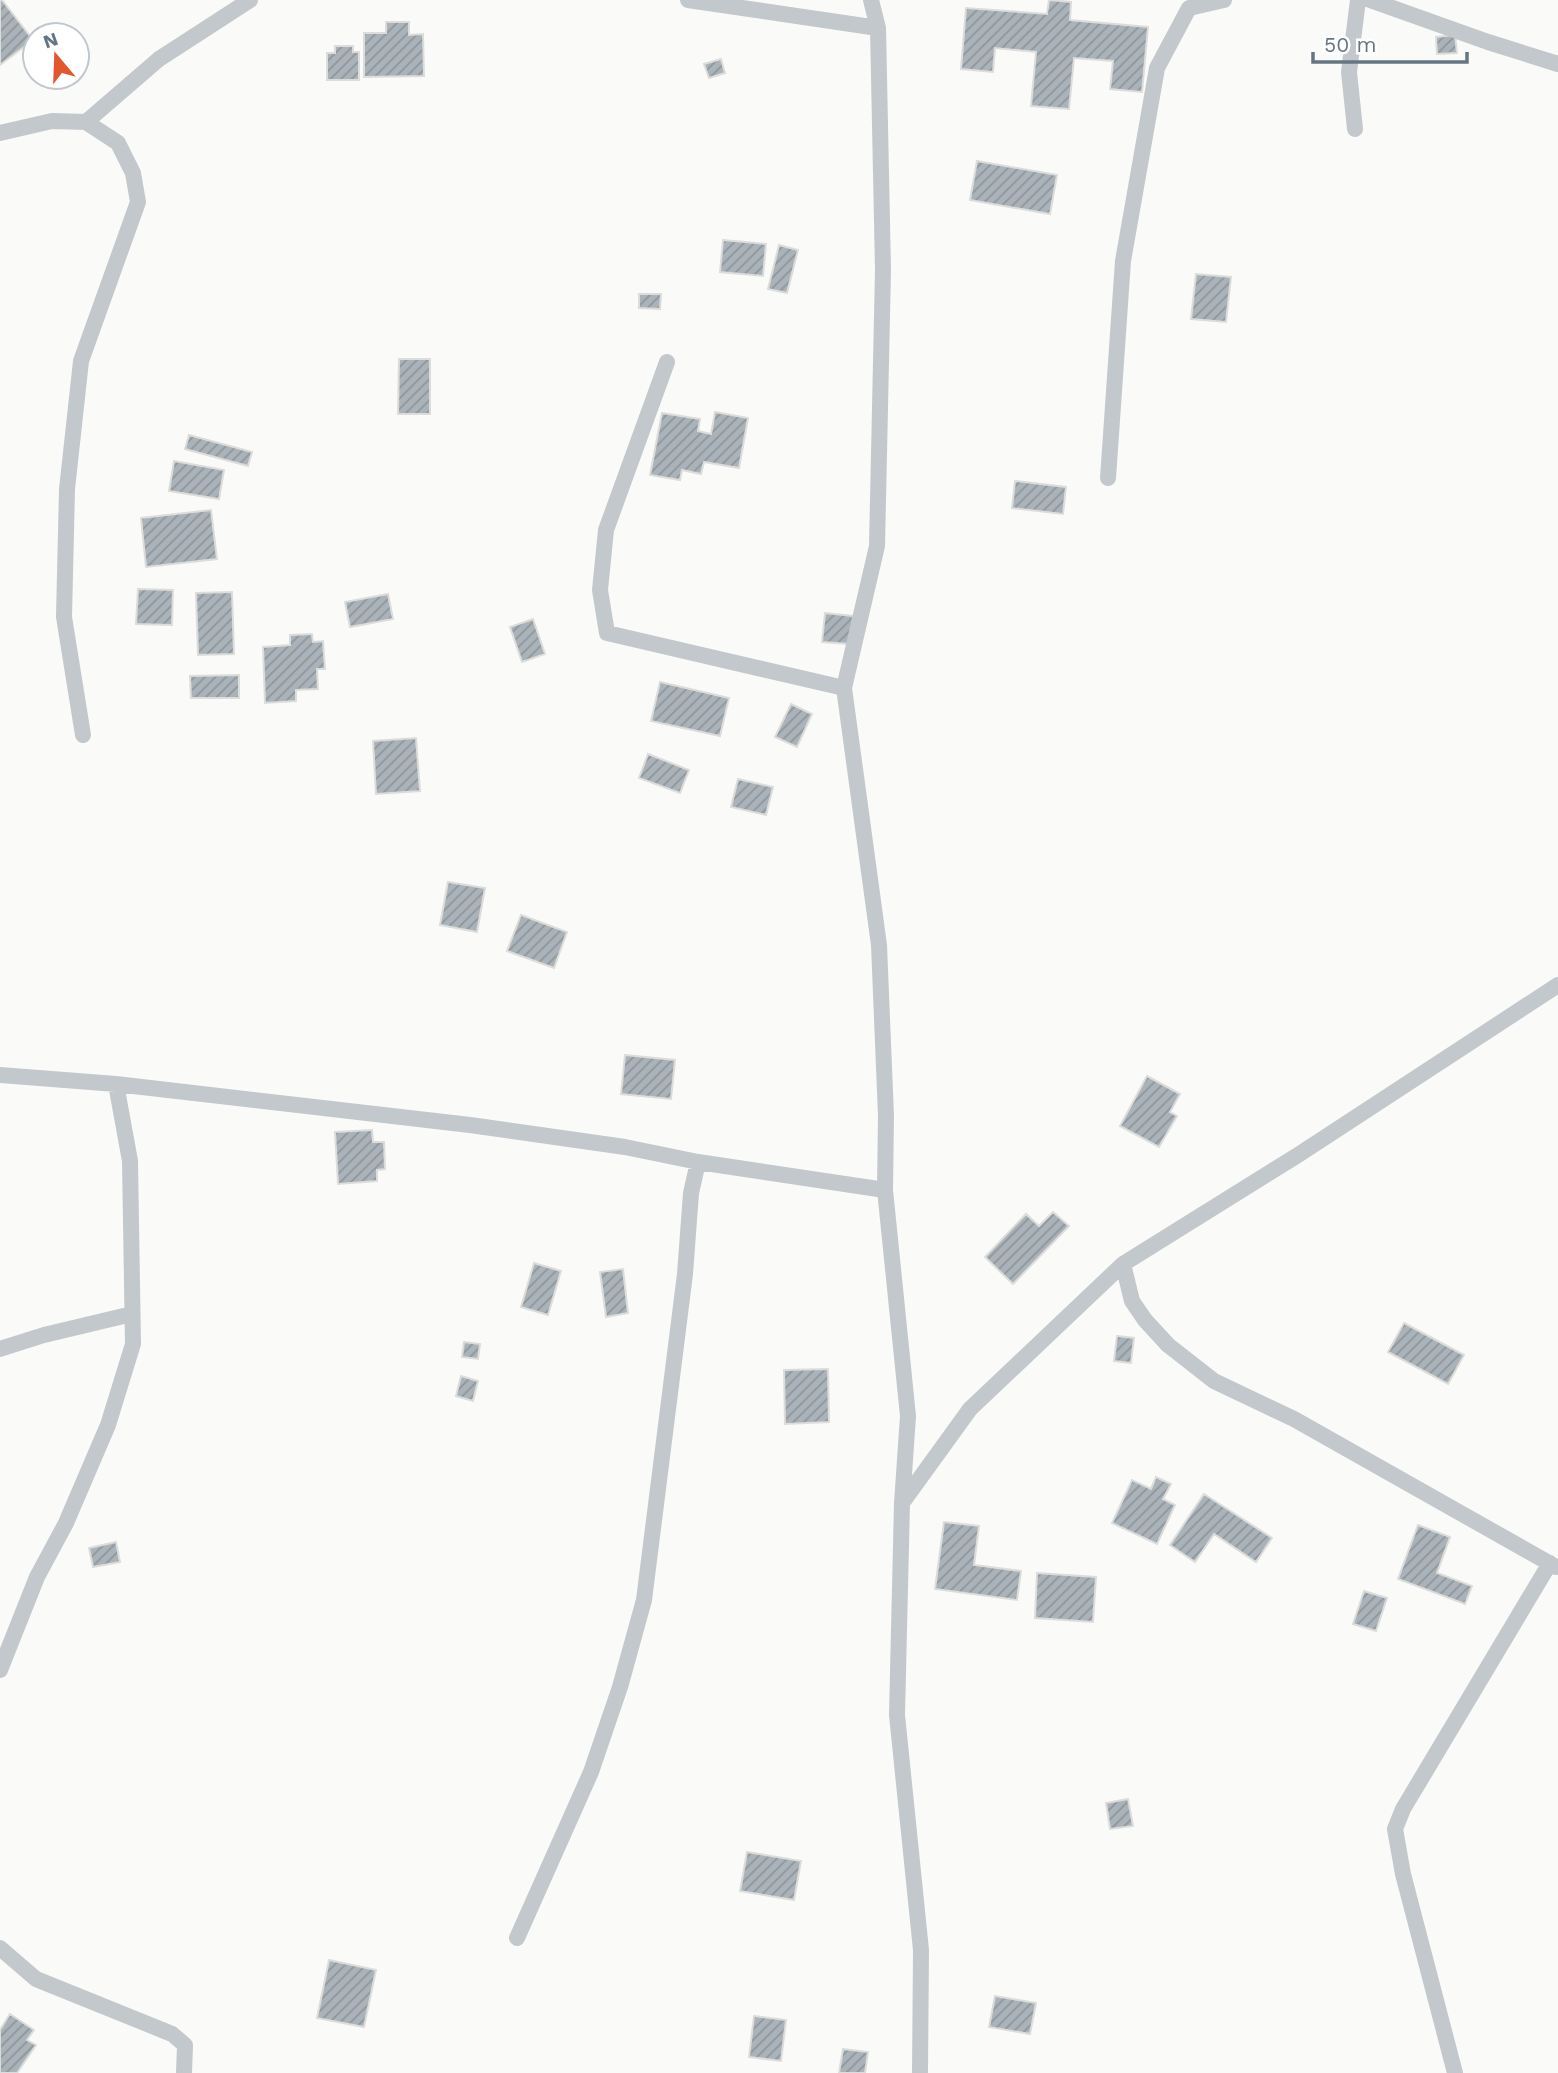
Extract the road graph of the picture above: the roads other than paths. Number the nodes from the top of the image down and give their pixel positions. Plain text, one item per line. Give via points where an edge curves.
1 (250, 0) edge
2 (688, 0) edge
3 (871, 0) edge
4 (1224, 0) edge
5 (1353, 0) edge
6 (1370, 0) edge
7 (878, 28) junction
8 (1558, 64) edge
9 (86, 122) junction
10 (1355, 129) dead end
11 (0, 133) edge
12 (667, 362) dead end
13 (1108, 478) dead end
14 (844, 688) junction
15 (83, 735) dead end
16 (1558, 985) edge
17 (0, 1075) edge
18 (116, 1084) junction
19 (698, 1162) junction
20 (885, 1190) junction
21 (1123, 1264) junction
22 (132, 1314) junction
23 (0, 1349) edge
24 (902, 1503) junction
25 (1554, 1566) edge
26 (0, 1671) edge
27 (517, 1938) dead end
28 (0, 1948) edge
29 (184, 2073) edge
30 (920, 2073) edge
31 (1455, 2073) edge

1 - 9 street via 159,59
2 - 7 street
3 - 7 street
4 - 13 street via 1189,8 1157,68 1123,261
5 - 10 street via 1349,72
6 - 8 street
7 - 14 street via 883,271 877,546
9 - 11 street via 52,121
9 - 15 street via 118,142 133,173 138,202 81,361 67,489 64,617
12 - 14 street via 606,530 600,590 607,633
14 - 20 street via 879,945
16 - 21 street
17 - 18 street
18 - 19 street via 470,1125
18 - 22 street via 130,1161
19 - 20 street
19 - 27 street via 644,1600 592,1772
20 - 24 street via 908,1416
21 - 24 street via 970,1409
21 - 25 street via 1132,1301 1145,1320 1214,1381 1294,1419
22 - 23 street
22 - 26 street via 133,1344 107,1425 66,1523 37,1577
24 - 30 street via 897,1714 921,1950
25 - 31 street via 1403,1809 1395,1829
28 - 29 street via 36,1979 172,2034 185,2045

